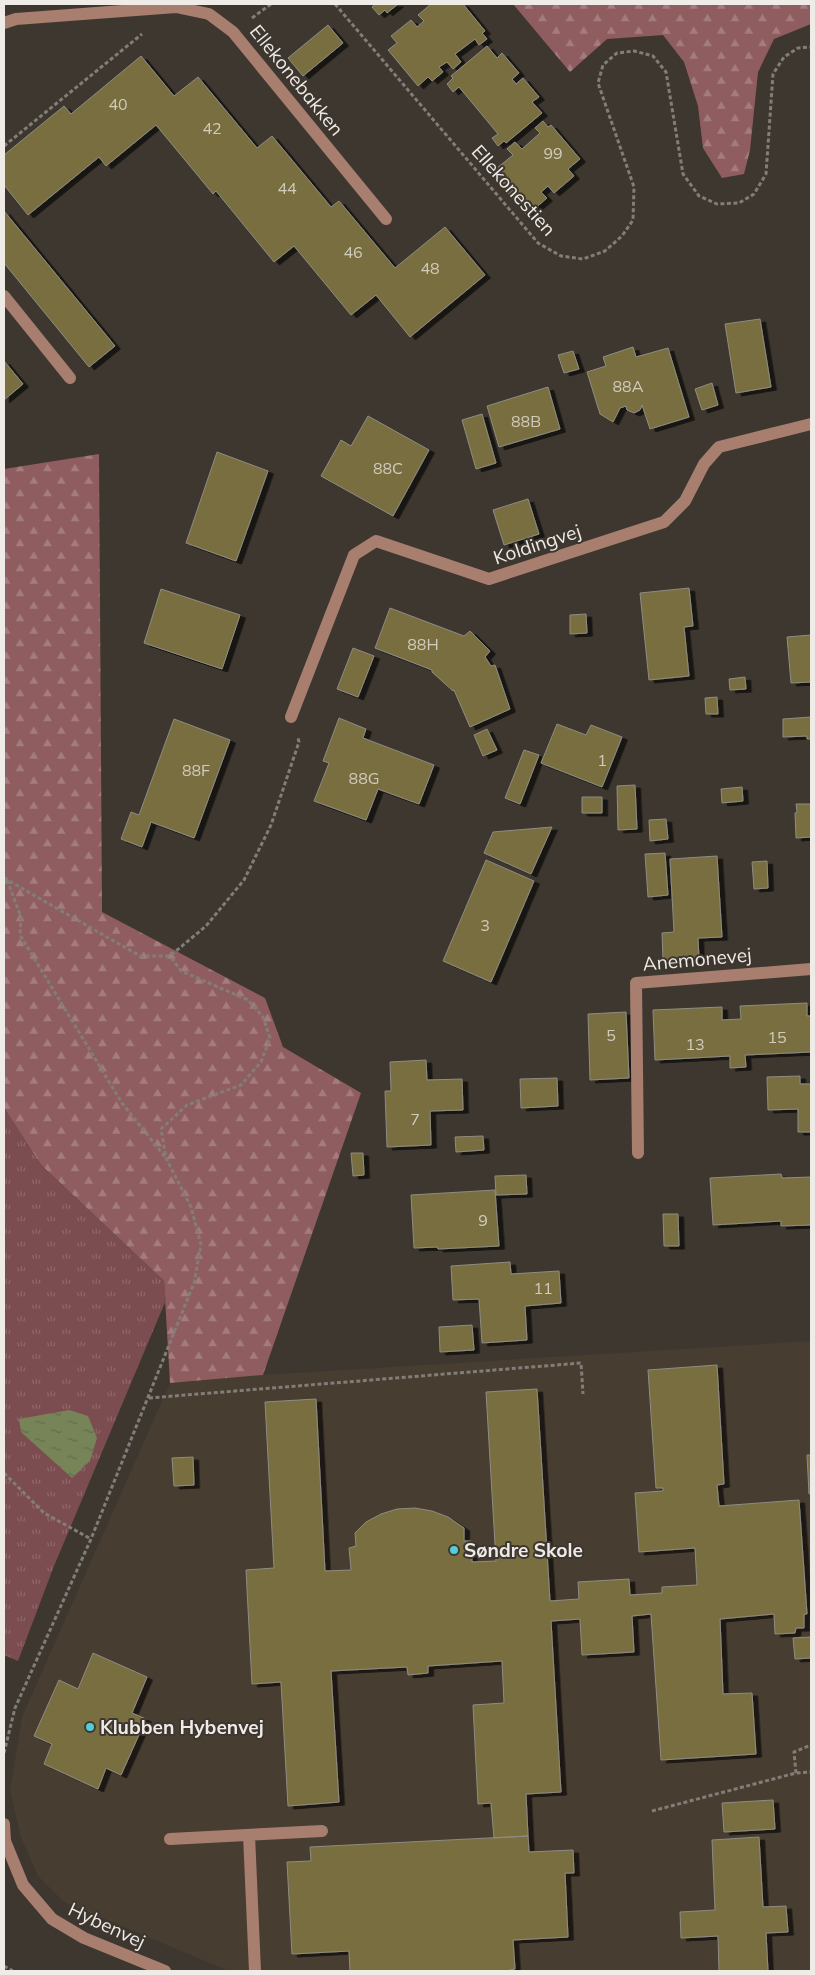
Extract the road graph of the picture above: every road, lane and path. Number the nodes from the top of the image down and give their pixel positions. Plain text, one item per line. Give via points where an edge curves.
1 (335, 4) edge
2 (176, 7) junction
3 (4, 23) edge
4 (811, 47) edge
5 (4, 146) edge
6 (386, 220) dead end
7 (4, 296) edge
8 (70, 378) dead end
9 (811, 424) edge
10 (291, 717) joint
11 (5, 878) edge
12 (170, 956) junction
13 (811, 969) edge
14 (638, 1153) dead end
15 (166, 1158) junction
16 (583, 1394) dead end
17 (149, 1398) junction
18 (4, 1473) edge
19 (91, 1539) junction
20 (811, 1745) edge
21 (4, 1753) edge
22 (811, 1772) edge
23 (796, 1773) junction
24 (652, 1810) dead end
25 (4, 1824) edge
26 (322, 1831) dead end
27 (249, 1834) junction
28 (170, 1839) dead end
29 (4, 1966) edge
30 (14, 1971) edge
31 (165, 1971) edge
32 (255, 1971) edge

1 - 4 path, Ellekonestien via 538,243 561,256 583,259 605,251 622,236 633,220 634,187 598,83 603,65 617,53 634,51 653,56 666,72 683,174 699,196 717,204 739,203 754,194 766,174 773,74 784,57 798,48
2 - 3 street, Ellekonebakken via 16,19
2 - 5 path
2 - 6 street, Ellekonebakken via 209,14 233,32
7 - 8 street
9 - 10 street, Koldingvej via 719,447 704,464 686,501 664,522 489,580 376,541 354,555
10 - 12 path via 299,742 271,825 244,880 206,926
11 - 12 path via 140,956
11 - 15 path via 21,917 20,935 122,1103
12 - 15 path via 181,971 248,1000 263,1017 270,1038 261,1062 242,1085 187,1105 161,1129
13 - 14 street, Anemonevej via 636,982
15 - 17 path via 191,1207 201,1245 194,1283
16 - 17 path via 581,1363
17 - 19 path
18 - 19 path via 44,1514
19 - 21 path via 15,1708
20 - 23 path via 794,1752
22 - 23 path
23 - 24 path
25 - 31 street, Hybenvej via 5,1841 23,1885 52,1919 84,1938
26 - 27 street
27 - 28 street
27 - 32 street
29 - 30 path

